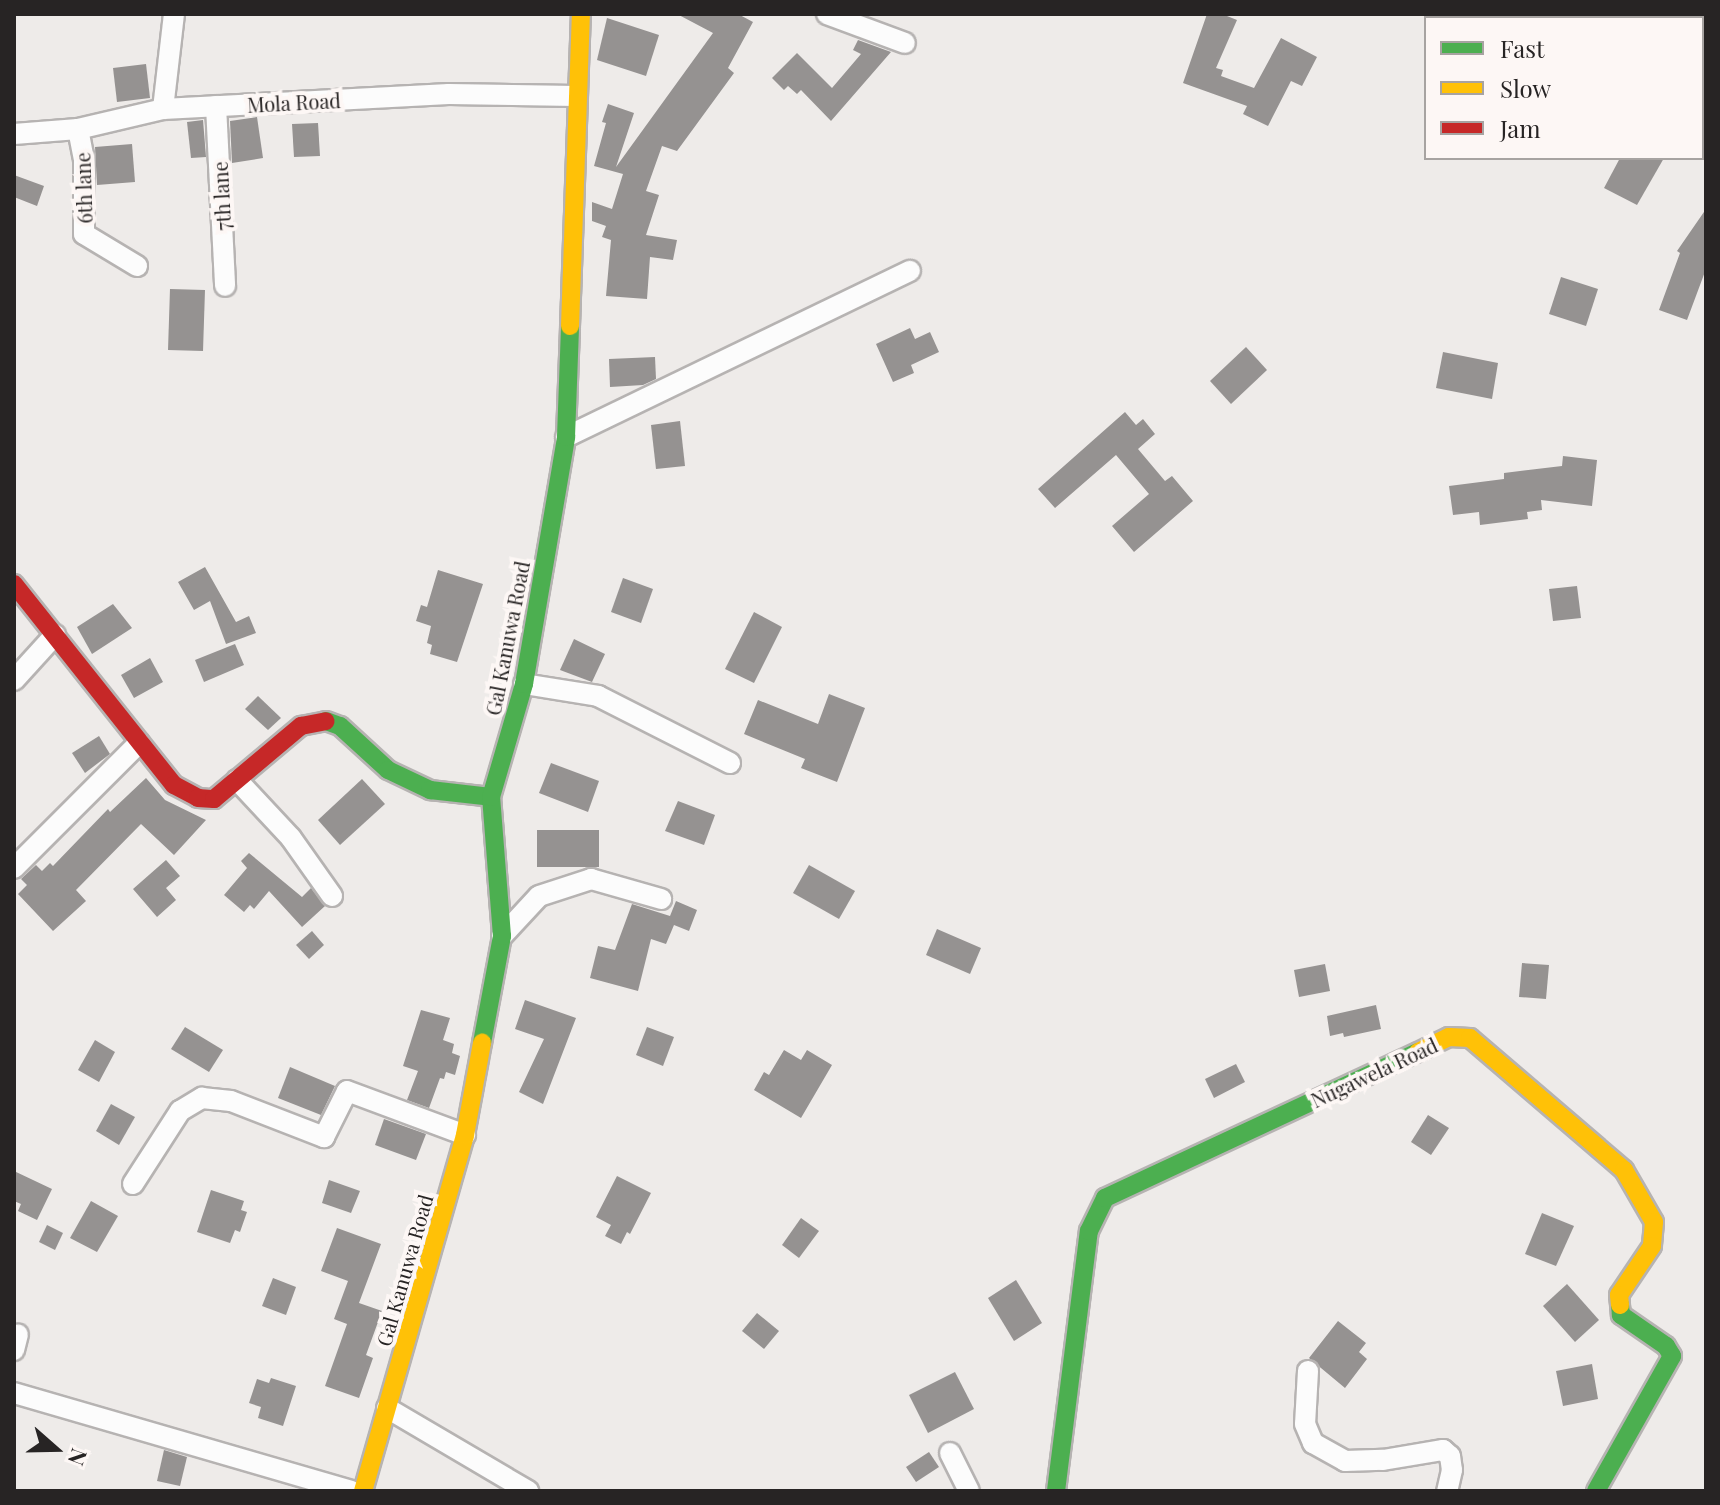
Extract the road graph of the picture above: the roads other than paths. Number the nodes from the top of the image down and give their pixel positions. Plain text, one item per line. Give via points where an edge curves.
1 (174, 14) edge
2 (581, 14) edge
3 (827, 14) edge
4 (905, 43) dead end
5 (576, 96) junction
6 (216, 106) junction
7 (163, 109) junction
8 (78, 129) junction
9 (14, 134) edge
10 (137, 266) dead end
11 (910, 271) dead end
12 (225, 286) dead end
13 (566, 437) junction
14 (14, 584) edge
15 (55, 635) junction
16 (14, 680) edge
17 (524, 684) junction
18 (139, 743) junction
19 (730, 763) dead end
20 (237, 780) junction
21 (491, 797) junction
22 (14, 868) edge
23 (332, 896) dead end
24 (661, 899) dead end
25 (502, 936) junction
26 (465, 1135) junction
27 (133, 1184) dead end
28 (1308, 1371) dead end
29 (14, 1393) edge
30 (387, 1408) junction
31 (950, 1453) dead end
32 (351, 1491) edge
33 (363, 1491) edge
34 (528, 1491) edge
35 (969, 1491) edge
36 (1056, 1491) edge
37 (1447, 1491) edge
38 (1596, 1491) edge

1 - 7 street
2 - 5 street, Gal Kanuwa Road
3 - 4 street
5 - 6 street, Mola Road via 449,94
5 - 13 street, Gal Kanuwa Road
6 - 7 street, Mola Road
6 - 12 street, 7th lane
7 - 8 street, Mola Road
8 - 9 street, Mola Road
8 - 10 street, 6th lane via 84,159 84,234
11 - 13 street
13 - 17 street, Gal Kanuwa Road
14 - 15 street
15 - 16 street
15 - 18 street
17 - 19 street via 598,696
17 - 21 street, Gal Kanuwa Road
18 - 20 street via 174,785 198,798 214,799
18 - 22 street
20 - 21 street via 301,726 323,720 340,726 388,770 430,790
20 - 23 street via 291,838
21 - 25 street, Gal Kanuwa Road
24 - 25 street via 591,879 539,896
25 - 26 street, Gal Kanuwa Road
26 - 27 street via 347,1091 324,1137 231,1101 202,1098 180,1111
26 - 30 street, Gal Kanuwa Road
28 - 37 street via 1305,1424 1313,1443 1345,1461 1443,1450 1452,1470
29 - 32 street
30 - 33 street, Gal Kanuwa Road
30 - 34 street
31 - 35 street
36 - 38 street, Nugawela Road via 1089,1231 1105,1198 1449,1037 1470,1038 1485,1048 1624,1170 1654,1222 1652,1246 1619,1295 1621,1315 1666,1346 1672,1356

